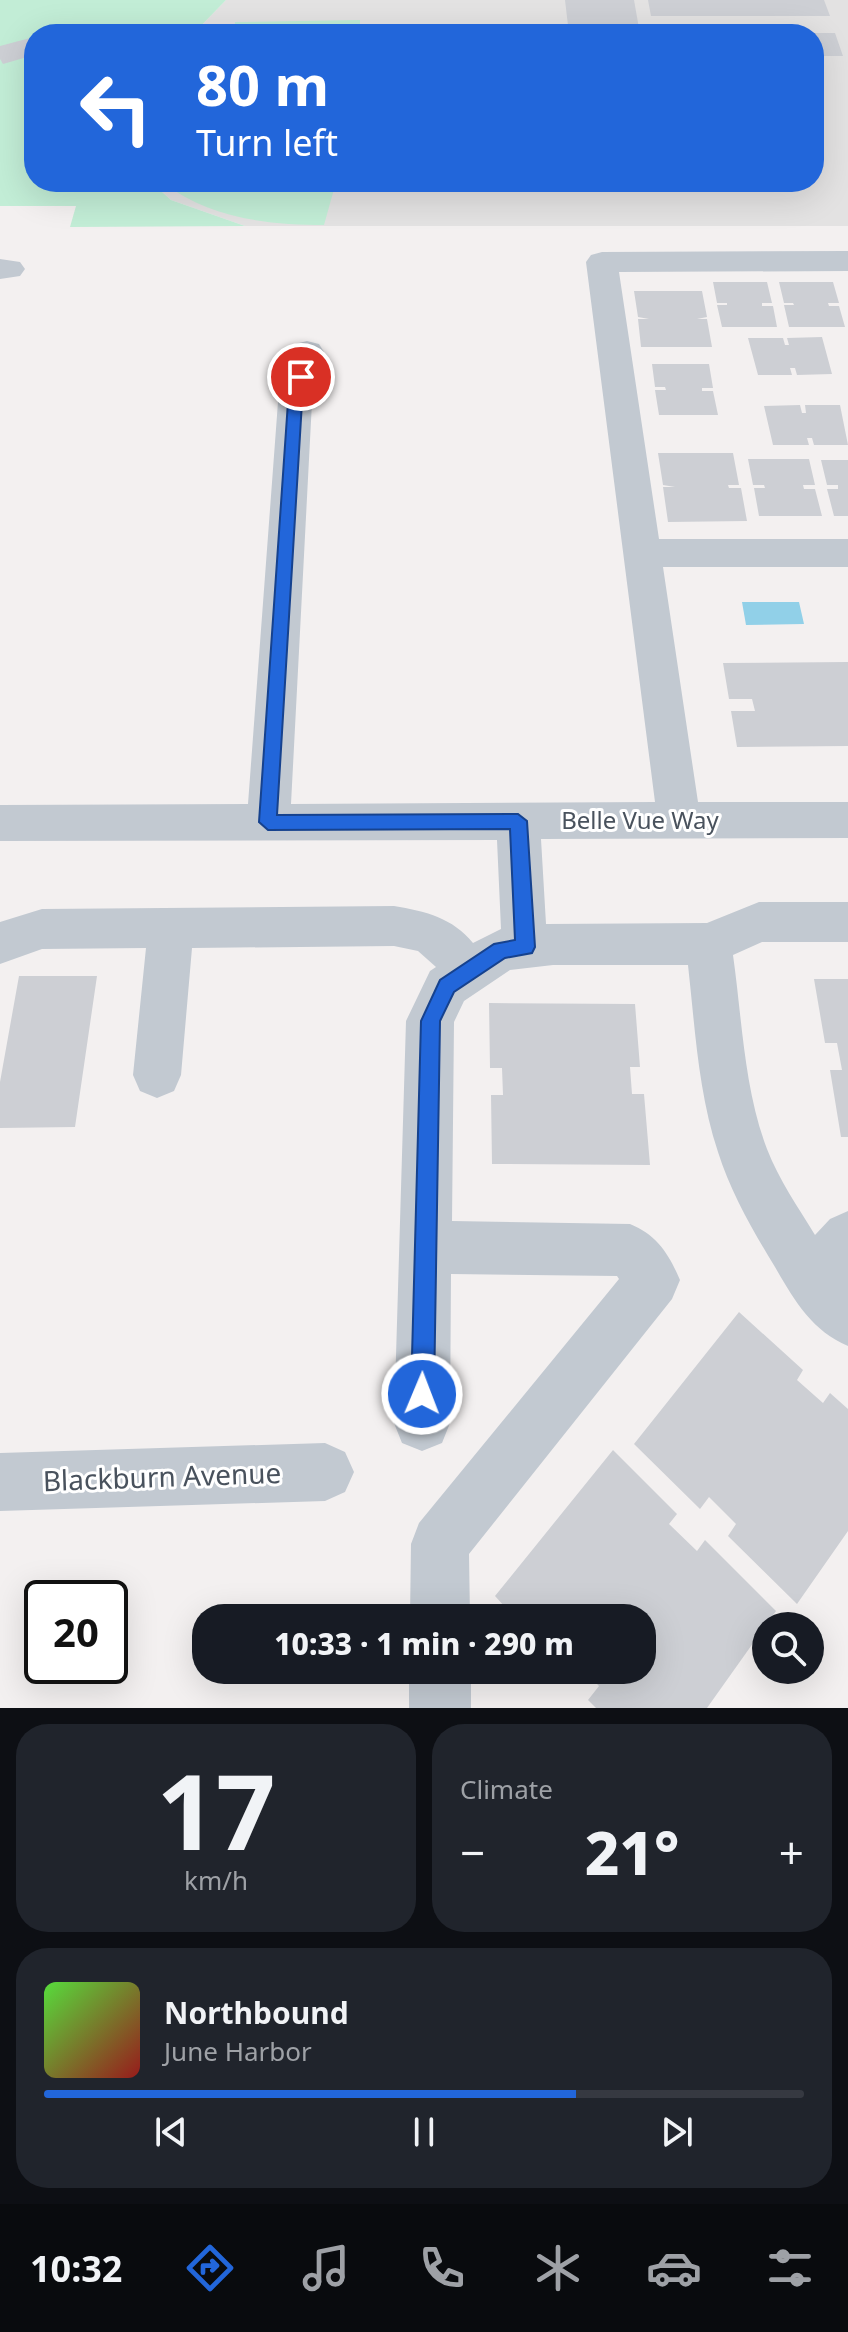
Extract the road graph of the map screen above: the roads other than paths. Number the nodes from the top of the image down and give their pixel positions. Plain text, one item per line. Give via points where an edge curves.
1 (848, 261) edge
2 (307, 352) dead end
3 (642, 553) junction
4 (848, 553) edge
5 (848, 820) edge
6 (518, 821) junction
7 (679, 821) junction
8 (268, 822) junction
9 (0, 823) edge
10 (848, 922) edge
11 (171, 928) junction
12 (0, 943) edge
13 (709, 944) junction
14 (525, 947) junction
15 (468, 972) junction
16 (157, 1075) dead end
17 (848, 1237) edge
18 (425, 1247) junction
19 (812, 1278) junction
20 (848, 1319) edge
21 (422, 1423) dead end
22 (325, 1472) dead end
23 (0, 1482) edge
24 (440, 1604) edge
25 (440, 1684) edge
26 (440, 1708) edge

1 - 3 street via 602,262
2 - 8 street via 295,402
3 - 4 street
3 - 7 street
5 - 7 street, Belle Vue Way
6 - 7 street, Belle Vue Way
6 - 8 street, Belle Vue Way
6 - 14 street
8 - 9 street, Belle Vue Way
10 - 13 street via 759,922
11 - 12 street via 42,929
11 - 15 street via 422,930 443,939
11 - 16 street
13 - 14 street
13 - 19 street via 728,1097 743,1153 768,1207
14 - 15 street via 501,950
15 - 18 street via 447,986 430,1021
17 - 19 street
18 - 21 street
18 - 24 street via 630,1250 653,1280 440,1544
19 - 20 street
22 - 23 street, Blackburn Avenue
25 - 26 street

